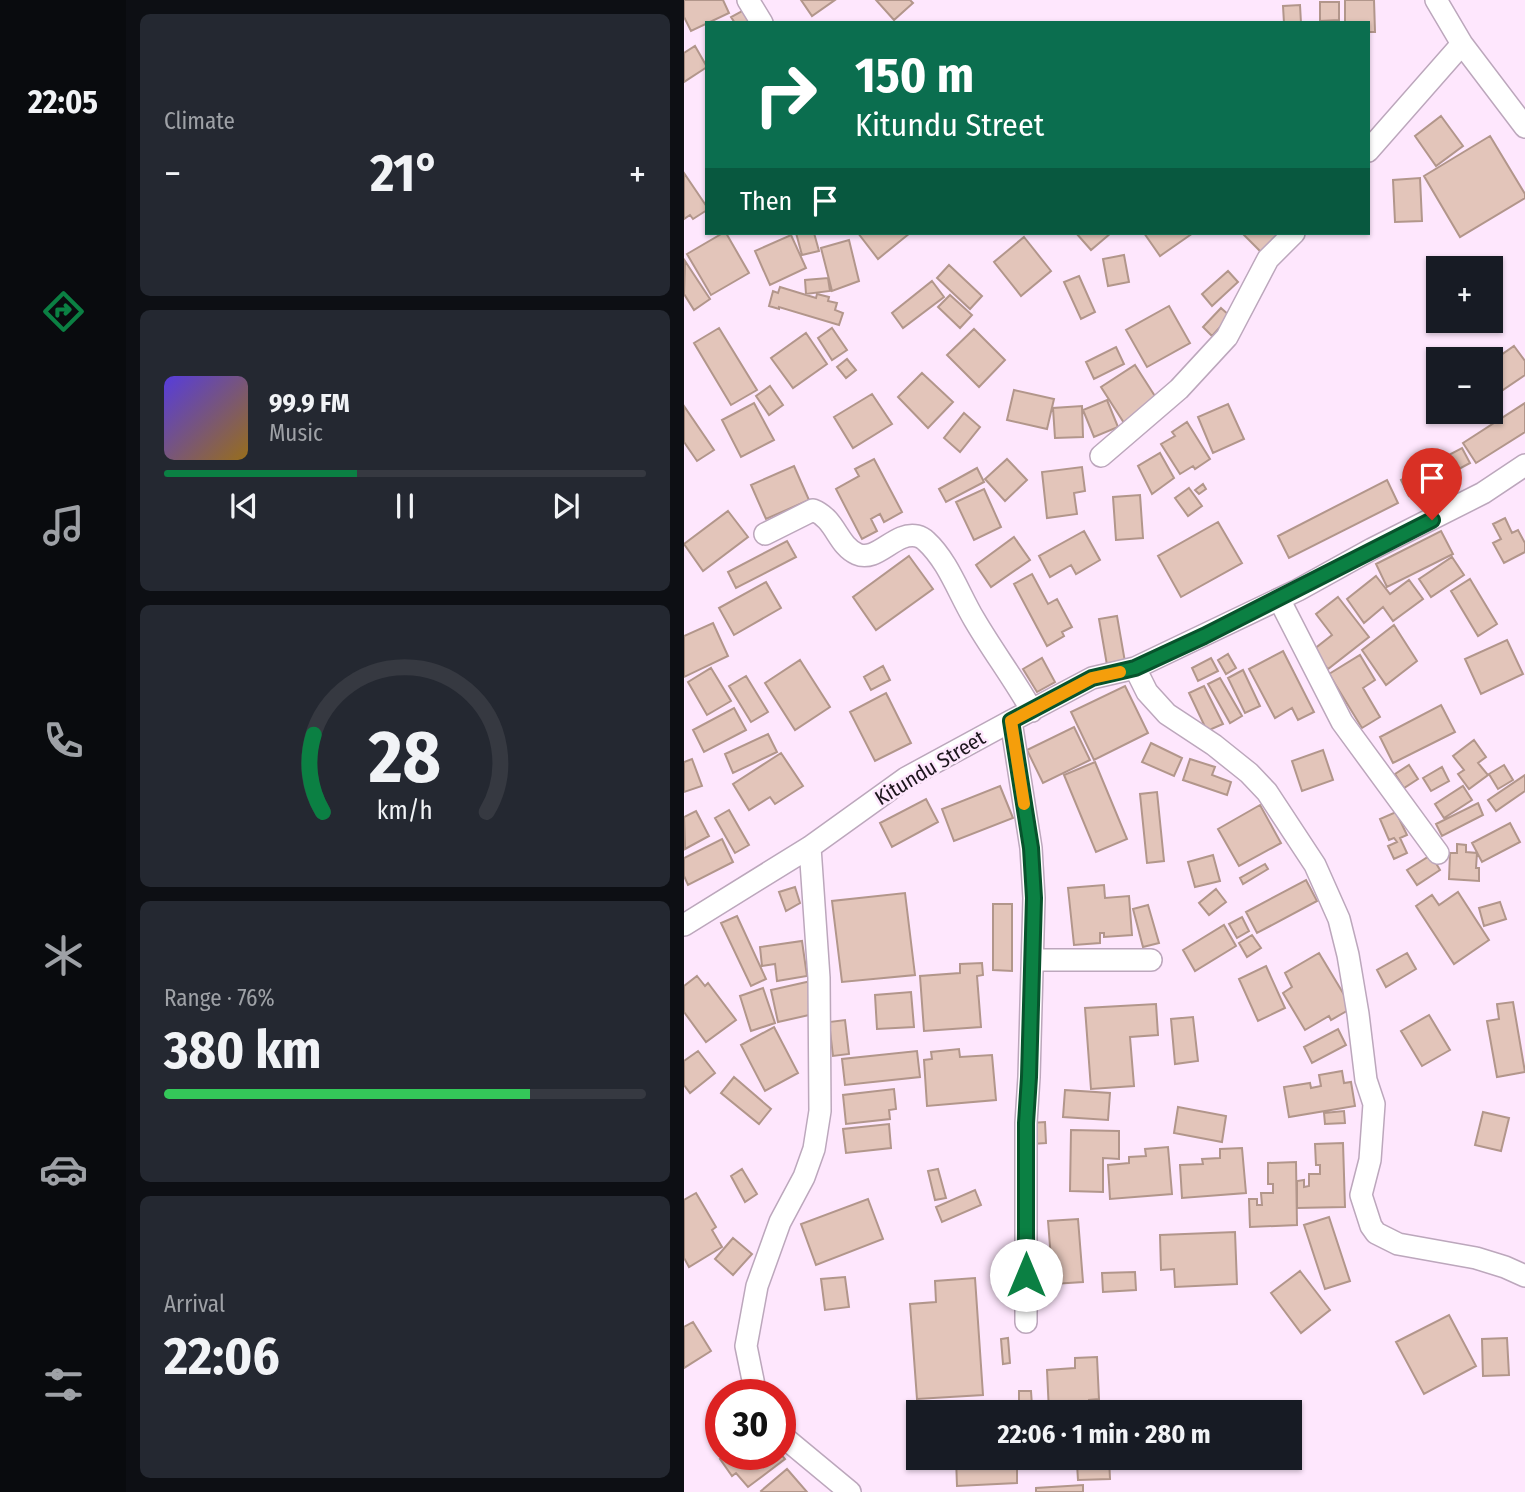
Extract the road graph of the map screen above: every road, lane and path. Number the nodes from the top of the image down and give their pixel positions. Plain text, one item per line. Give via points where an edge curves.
1 (748, 0) edge
2 (1436, 0) edge
3 (761, 21) edge
4 (1462, 44) junction
5 (1525, 127) edge
6 (1370, 149) edge
7 (1292, 235) edge
8 (1100, 456) dead end
9 (1525, 465) edge
10 (765, 534) dead end
11 (1279, 599) junction
12 (1135, 668) junction
13 (1032, 711) junction
14 (1011, 721) junction
15 (810, 847) junction
16 (1438, 853) dead end
17 (684, 925) edge
18 (1033, 960) junction
19 (1151, 960) dead end
20 (1525, 1276) edge
21 (1026, 1322) dead end
22 (753, 1379) edge
23 (796, 1447) edge
24 (850, 1492) edge

1 - 3 street
2 - 4 street
4 - 5 street
4 - 6 street
7 - 8 street via 1268,259 1227,337 1179,389
9 - 11 street, Kitundu Street via 1483,493
10 - 13 street via 813,510 825,514 850,550 862,556 897,539 913,535 925,539
11 - 12 street, Kitundu Street
11 - 16 street via 1342,722
12 - 13 street, Kitundu Street via 1092,678
12 - 20 street via 1147,692 1167,714 1241,766 1267,792 1315,865 1339,919 1374,1104 1370,1160 1361,1195 1371,1226 1398,1244 1476,1258
13 - 14 street, Kitundu Street
14 - 15 street, Kitundu Street via 906,778
14 - 18 street via 1031,848
15 - 17 street, Kitundu Street
15 - 22 street via 819,978 820,1111 804,1177 780,1222 757,1286 746,1346
18 - 19 street
18 - 21 street via 1026,1123
23 - 24 street

